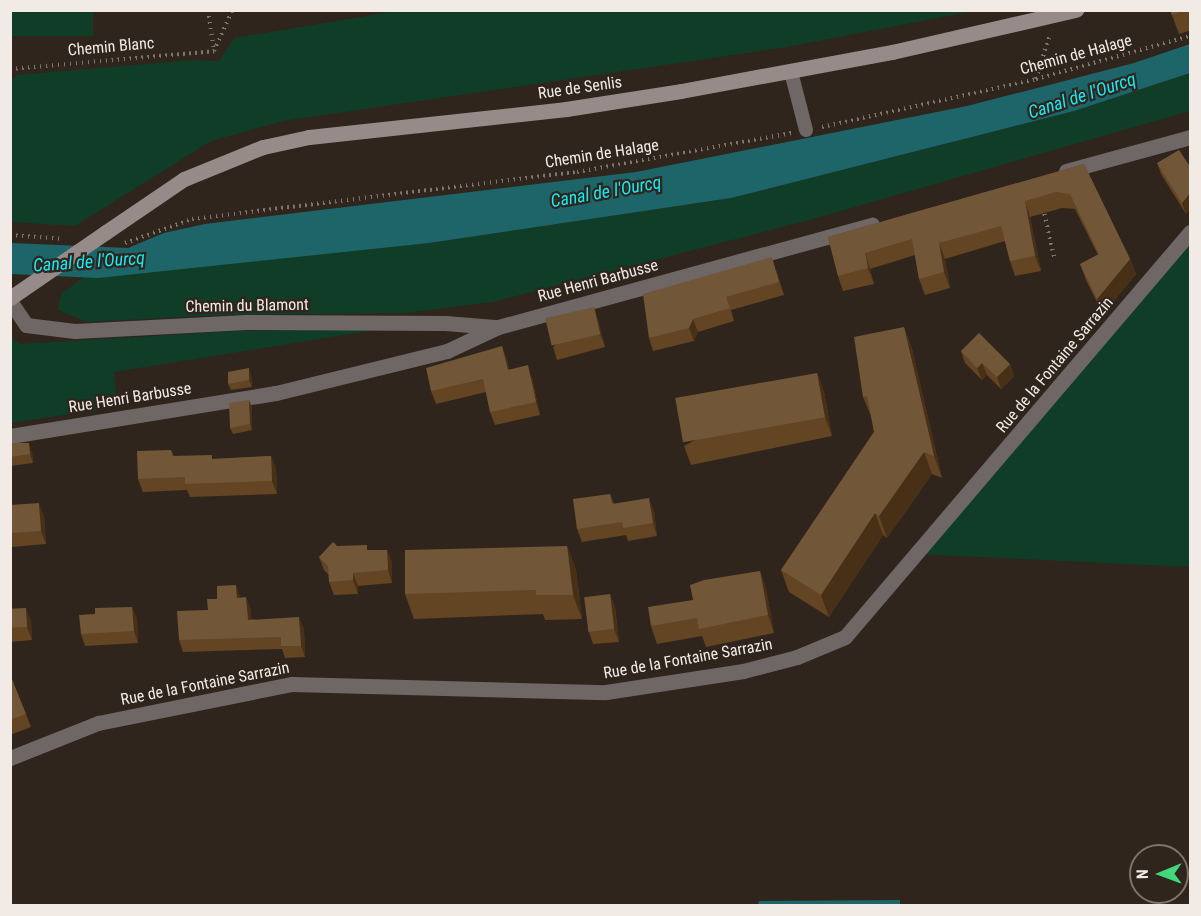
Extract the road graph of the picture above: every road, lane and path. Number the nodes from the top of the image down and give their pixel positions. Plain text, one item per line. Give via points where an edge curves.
1 (208, 10) edge
2 (1076, 10) edge
3 (232, 11) edge
4 (1047, 19) junction
5 (1191, 36) edge
6 (214, 51) junction
7 (10, 69) edge
8 (791, 72) junction
9 (1036, 79) junction
10 (806, 130) junction
11 (1191, 137) edge
12 (1048, 177) edge
13 (1042, 202) edge
14 (888, 220) edge
15 (1191, 232) edge
16 (10, 235) edge
17 (68, 239) dead end
18 (120, 242) dead end
19 (1054, 257) dead end
20 (10, 299) edge
21 (498, 327) junction
22 (10, 436) edge
23 (10, 758) edge

1 - 6 path
2 - 4 main road, Rue de Senlis
3 - 6 path
4 - 8 main road, Rue de Senlis
4 - 9 path via 1050,34
5 - 9 path, Chemin de Halage
6 - 7 path, Chemin Blanc
8 - 10 lane
8 - 20 main road, Rue de Senlis, bridge via 566,109 309,137 263,147 184,179
9 - 10 path, Chemin de Halage
10 - 18 path, Chemin de Halage via 577,172 192,219 131,243
11 - 12 street
13 - 19 path
14 - 21 street, Rue Henri Barbusse
15 - 23 street, Rue de la Fontaine Sarrazin via 845,637 797,657 743,671 606,692 292,684 98,723
16 - 17 path
20 - 21 street, Chemin du Blamont via 26,325 75,331 246,322
21 - 22 street, Rue Henri Barbusse via 447,351 276,393

